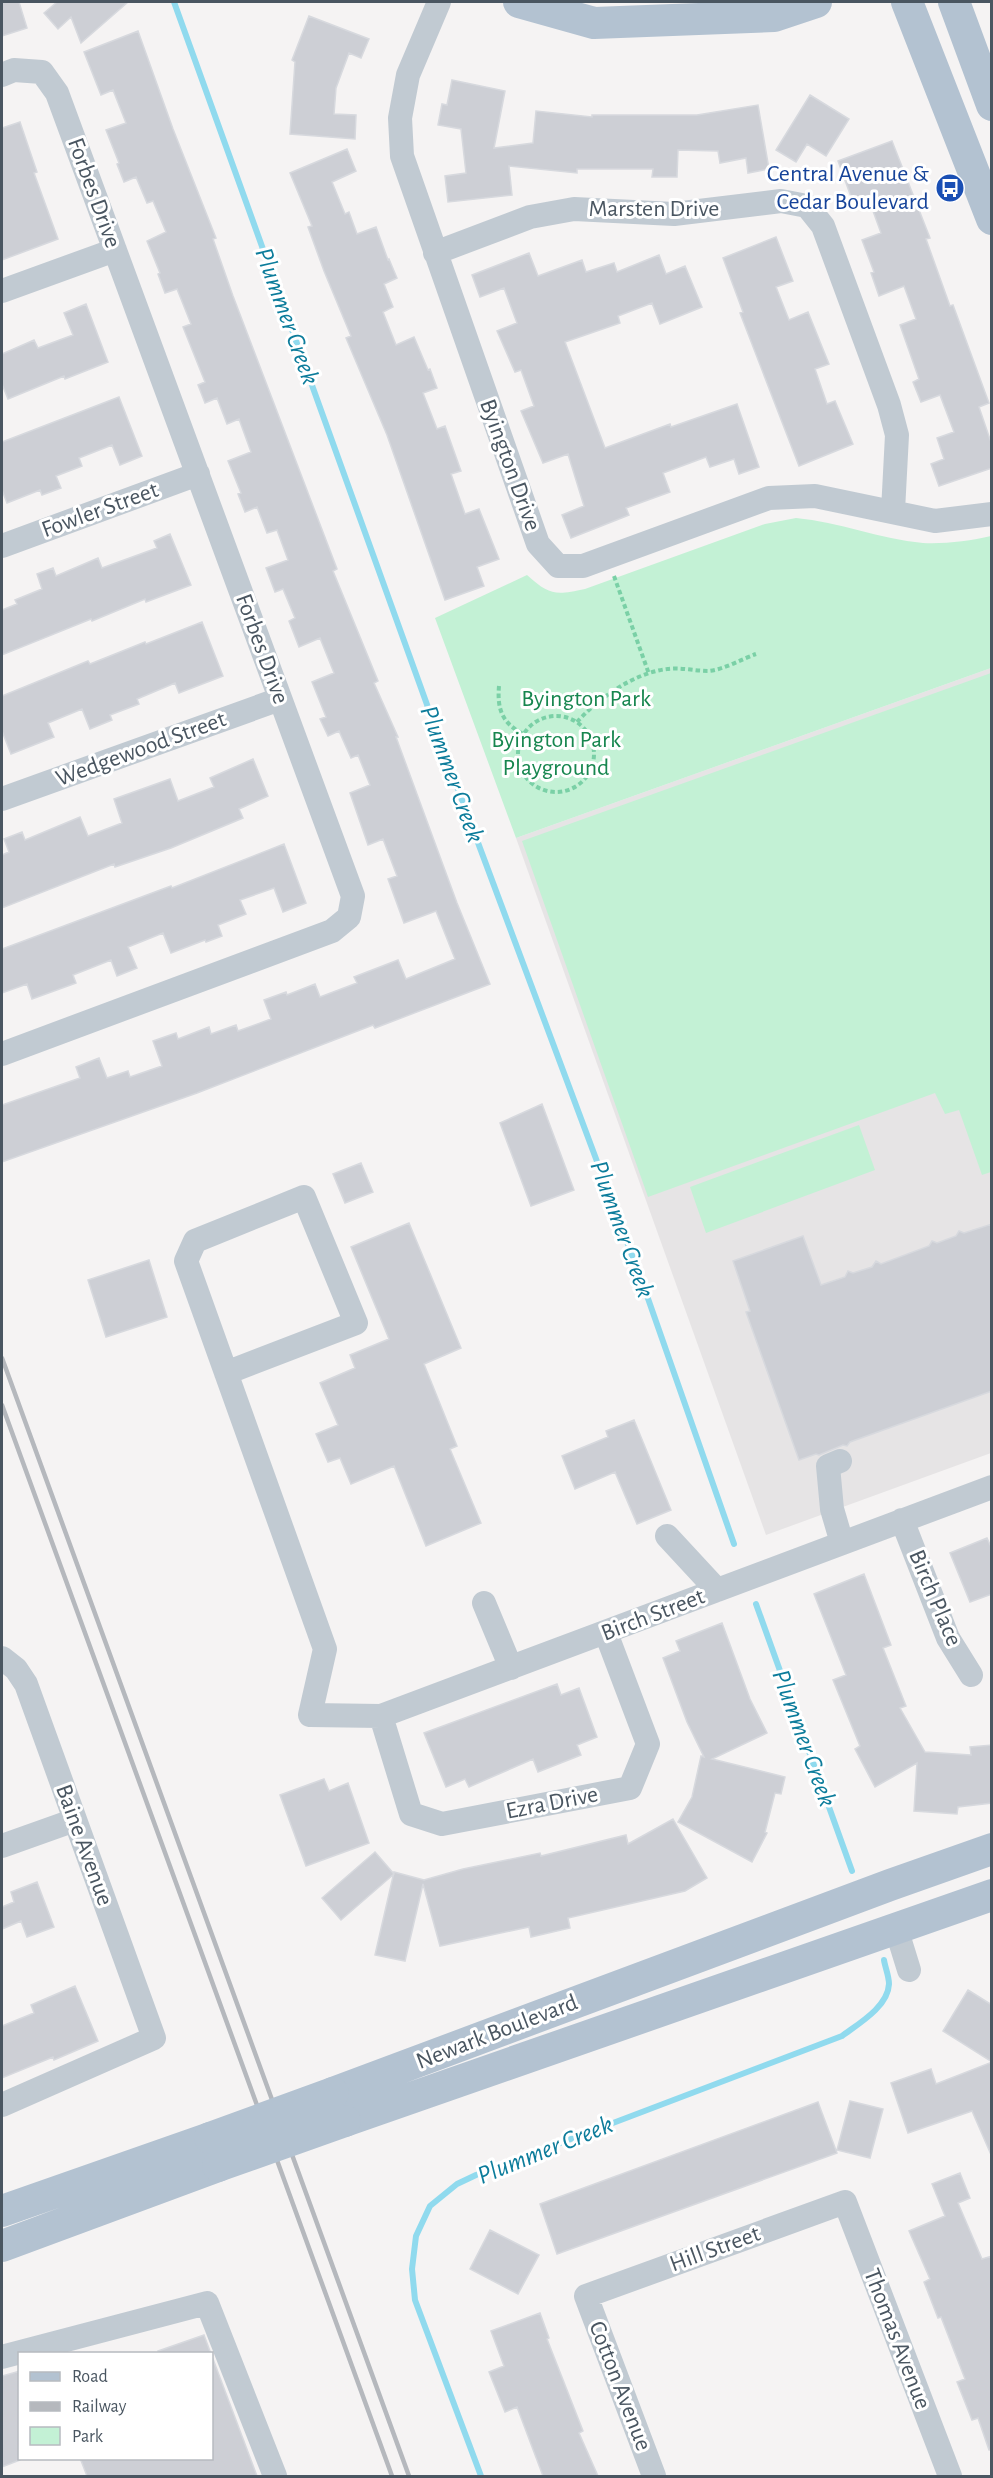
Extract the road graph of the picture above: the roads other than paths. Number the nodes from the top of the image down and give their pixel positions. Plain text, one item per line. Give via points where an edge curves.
1 (440, 2) edge
2 (519, 2) edge
3 (816, 2) edge
4 (907, 2) edge
5 (954, 2) edge
6 (2, 75) edge
7 (992, 105) edge
8 (992, 219) edge
9 (115, 250) junction
10 (435, 253) junction
11 (2, 291) edge
12 (198, 474) junction
13 (893, 512) junction
14 (992, 514) edge
15 (2, 546) edge
16 (280, 699) junction
17 (2, 800) edge
18 (2, 1054) edge
19 (226, 1373) junction
20 (840, 1461) dead end
21 (992, 1487) edge
22 (902, 1520) junction
23 (667, 1536) dead end
24 (842, 1543) junction
25 (717, 1590) junction
26 (484, 1603) dead end
27 (606, 1633) junction
28 (2, 1658) edge
29 (511, 1668) junction
30 (971, 1675) dead end
31 (381, 1716) junction
32 (75, 1820) junction
33 (2, 1846) edge
34 (992, 1849) edge
35 (992, 1895) edge
36 (896, 1928) junction
37 (909, 1970) dead end
38 (2, 2105) edge
39 (339, 2107) junction
40 (214, 2152) junction
41 (845, 2202) joint
42 (2, 2211) edge
43 (2, 2246) edge
44 (586, 2296) joint
45 (21, 2352) edge
46 (18, 2353) edge
47 (2, 2357) edge
48 (275, 2476) edge
49 (654, 2476) edge
50 (950, 2476) edge

1 - 10 street, Byington Drive via 408,75 400,118 402,156
2 - 3 main road via 594,23 774,16
4 - 8 main road
5 - 7 main road
6 - 9 street, Forbes Drive via 14,70 42,72 57,93
9 - 11 street
9 - 12 street, Forbes Drive
10 - 13 street, Byington Drive via 538,544 558,566 583,566 769,498 815,496
10 - 13 street, Marsten Drive via 530,217 574,209 674,214 781,201 807,206 823,226 897,435
12 - 15 street, Fowler Street
12 - 16 street, Forbes Drive
13 - 14 street, Byington Drive via 935,521
16 - 17 street, Wedgewood Street
16 - 18 street, Forbes Drive via 353,896 349,916 332,932
19 - 19 street via 186,1261 195,1241 304,1197 356,1323
19 - 31 street, Birch Street via 325,1649 310,1715
20 - 24 street via 828,1466 832,1509
21 - 22 street, Birch Street
22 - 24 street, Birch Street
22 - 30 street, Birch Place via 948,1638
23 - 25 street
24 - 25 street, Birch Street
25 - 27 street, Birch Street
26 - 29 street
27 - 29 street, Birch Street
27 - 31 street, Ezra Drive via 648,1744 630,1788 442,1824 411,1814
28 - 32 street, Baine Avenue via 26,1684
29 - 31 street, Birch Street
32 - 33 street
32 - 38 street, Baine Avenue via 154,2038
34 - 39 main road, Newark Boulevard via 868,1893
35 - 36 main road, Newark Boulevard
36 - 37 street
36 - 39 main road, Newark Boulevard
39 - 40 main road, Newark Boulevard, bridge
40 - 42 main road, Newark Boulevard
40 - 43 main road, Newark Boulevard
41 - 44 street, Hill Street
41 - 50 street, Thomas Avenue
44 - 49 street, Cotton Avenue
45 - 48 street via 207,2303
46 - 47 street

